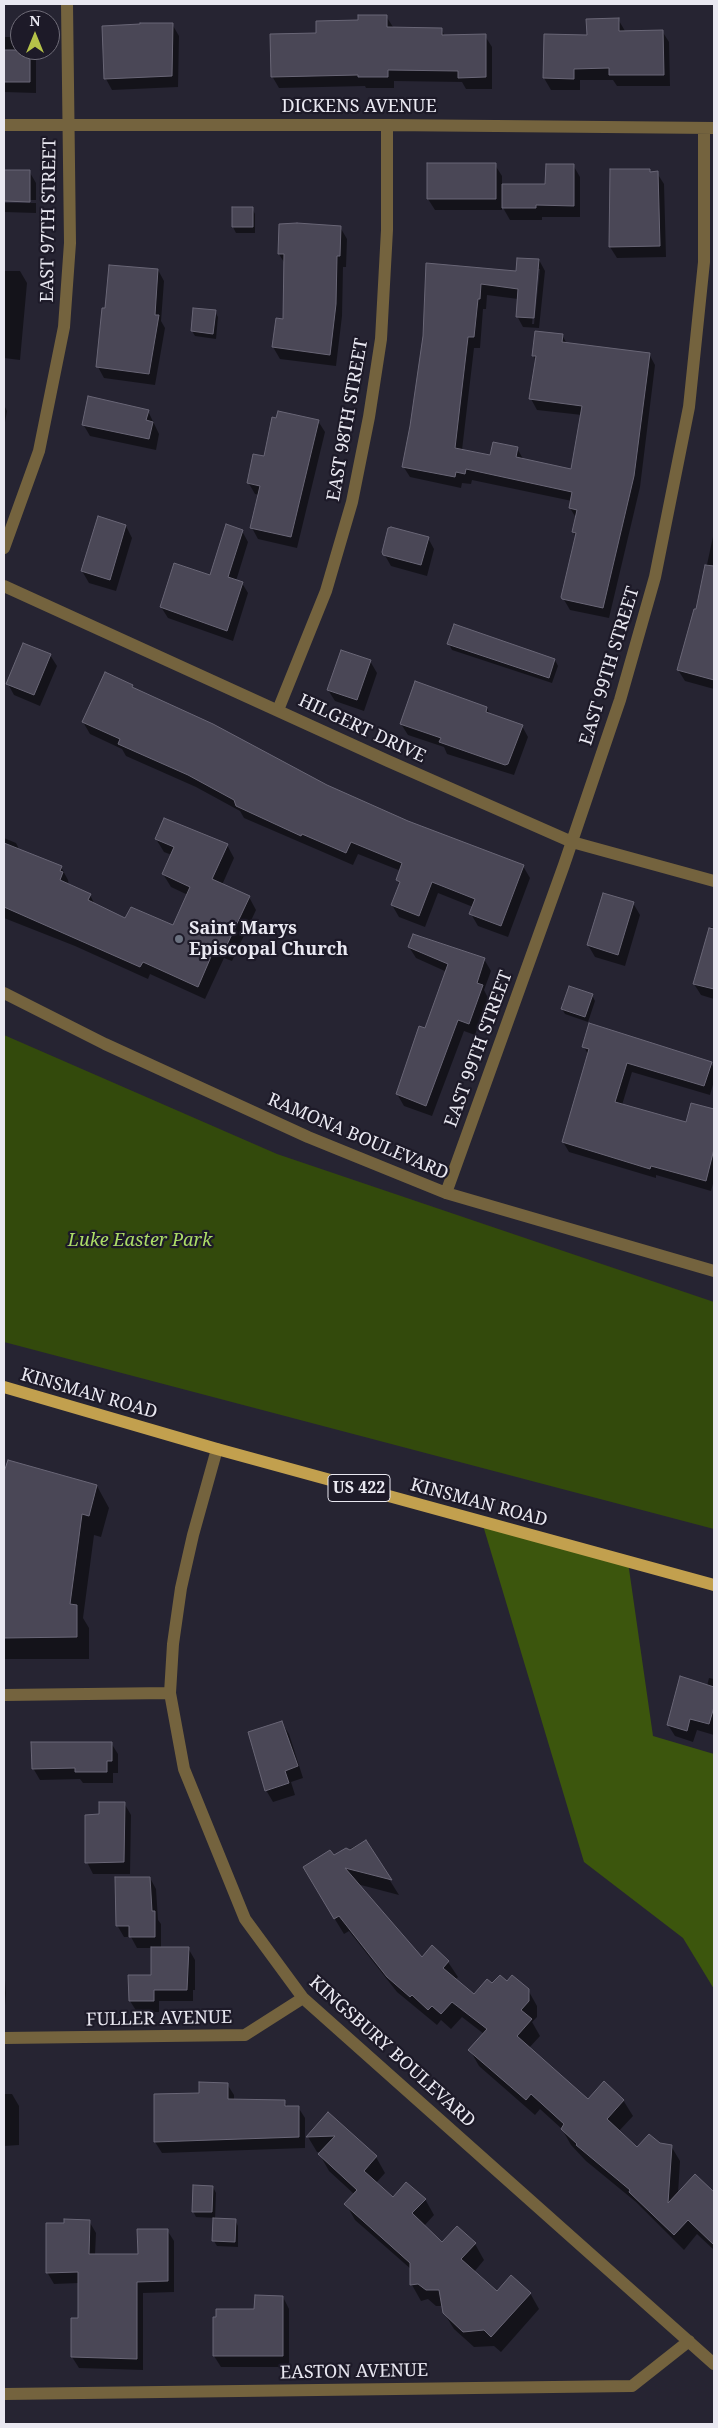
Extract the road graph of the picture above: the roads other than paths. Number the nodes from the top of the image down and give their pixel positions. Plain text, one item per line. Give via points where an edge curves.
1 (67, 4) edge
2 (67, 124) junction
3 (387, 124) junction
4 (4, 125) edge
5 (709, 128) edge
6 (4, 548) edge
7 (4, 586) edge
8 (278, 710) junction
9 (572, 842) junction
10 (714, 881) edge
11 (4, 993) edge
12 (446, 1193) junction
13 (714, 1271) edge
14 (4, 1387) edge
15 (217, 1449) junction
16 (714, 1585) edge
17 (170, 1693) junction
18 (4, 1695) edge
19 (303, 1998) junction
20 (4, 2038) edge
21 (689, 2342) junction
22 (714, 2364) edge
23 (4, 2394) edge

1 - 2 street, EAST 97TH STREET
2 - 3 street, DICKENS AVENUE
2 - 4 street, DICKENS AVENUE
2 - 6 street, EAST 97TH STREET via 70,243 64,327 40,451
3 - 5 street, DICKENS AVENUE
3 - 8 street, EAST 98TH STREET via 387,230 381,339 369,417 352,502 326,591
5 - 9 street, EAST 99TH STREET via 704,262 689,407 655,577 620,700
7 - 8 street, HILGERT DRIVE
8 - 9 street, HILGERT DRIVE
9 - 10 street, HILGERT DRIVE
9 - 12 street, EAST 99TH STREET
11 - 12 street, RAMONA BOULEVARD via 105,1044 308,1137
12 - 13 street, RAMONA BOULEVARD
14 - 15 main road, KINSMAN ROAD / US 422
15 - 16 main road, KINSMAN ROAD / US 422
15 - 17 street, KINGSBURY BOULEVARD via 181,1588
17 - 18 street
17 - 19 street, KINGSBURY BOULEVARD via 184,1769 245,1919
19 - 20 street, FULLER AVENUE via 245,2035
19 - 21 street, KINGSBURY BOULEVARD
21 - 22 street, KINGSBURY BOULEVARD
21 - 23 street, EASTON AVENUE via 632,2386

